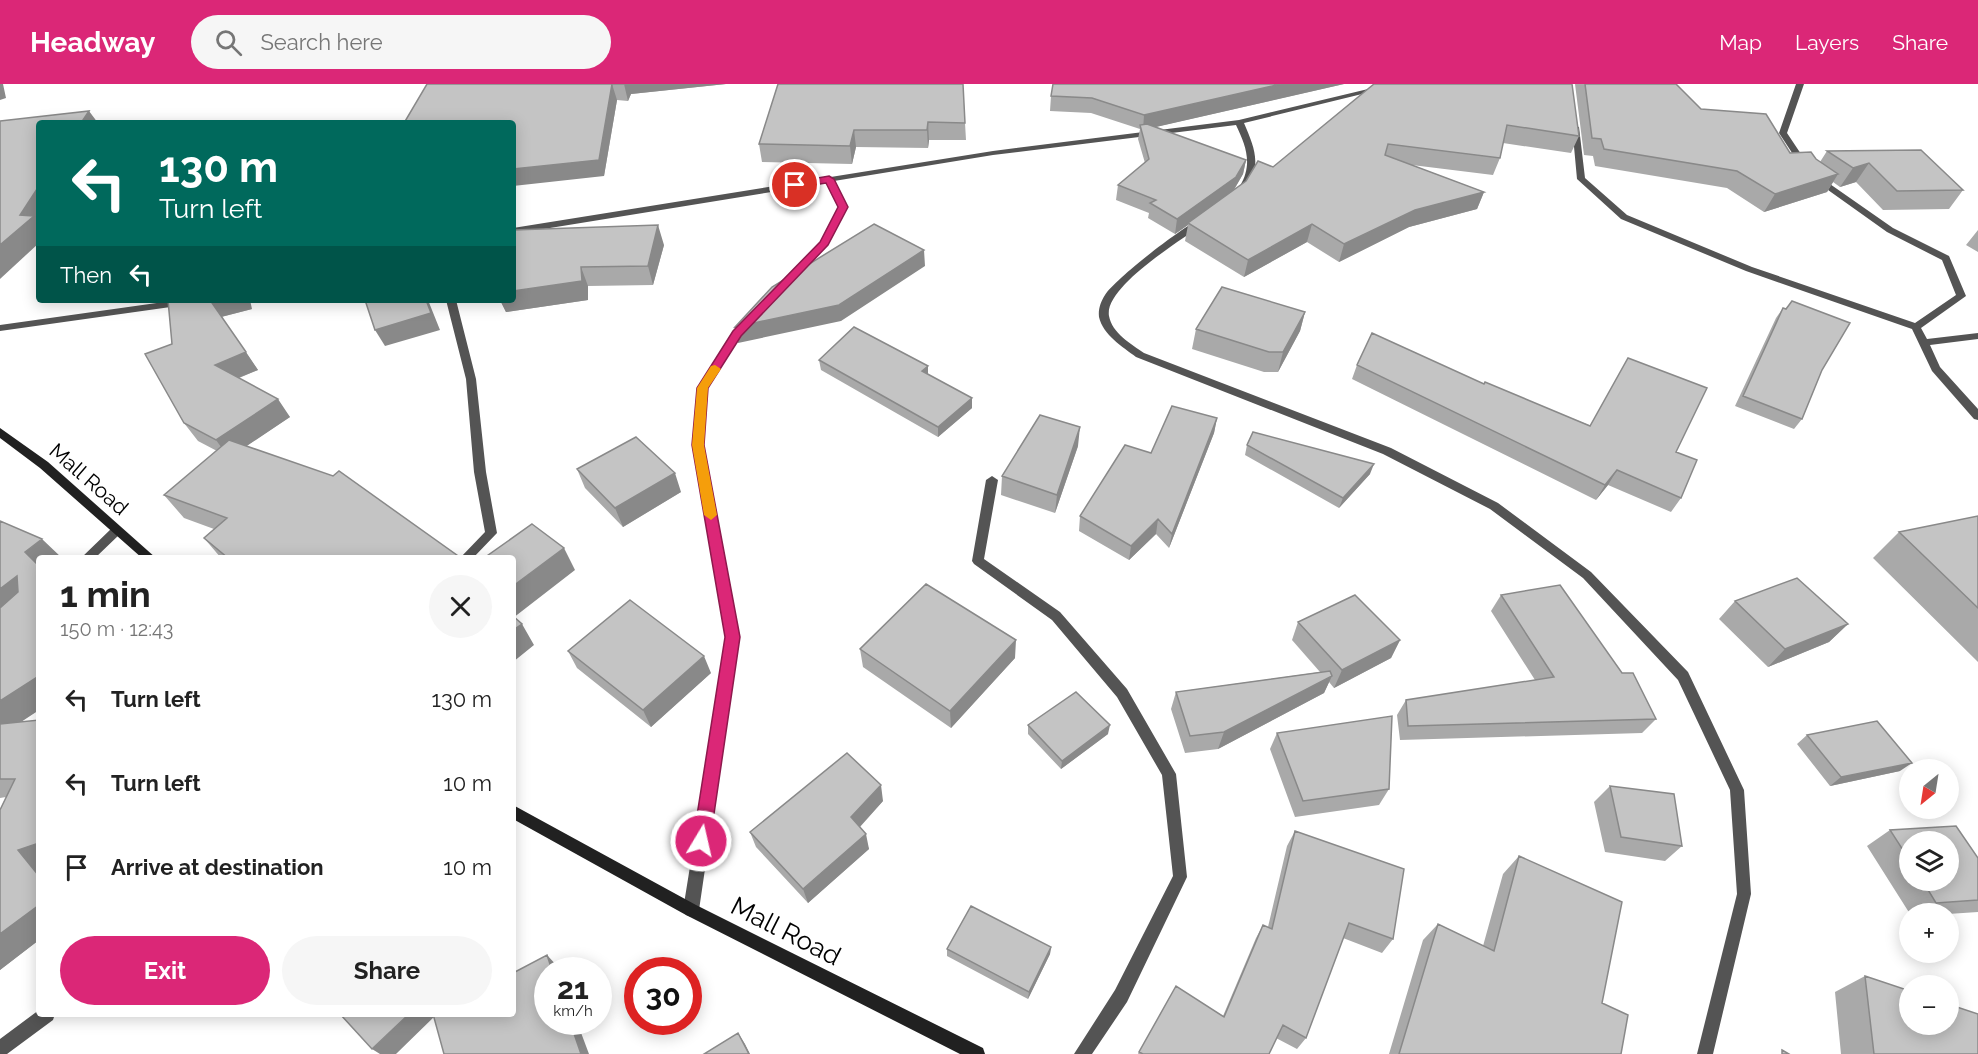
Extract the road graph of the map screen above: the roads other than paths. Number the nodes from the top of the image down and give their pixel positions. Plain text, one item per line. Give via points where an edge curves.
1 (1399, 84) edge
2 (1800, 84) edge
3 (1574, 111) edge
4 (1239, 122) junction
5 (829, 179) junction
6 (1238, 195) edge
7 (1210, 215) edge
8 (516, 231) edge
9 (777, 292) edge
10 (178, 303) edge
11 (452, 303) edge
12 (753, 317) edge
13 (1916, 327) junction
14 (0, 328) edge
15 (1978, 336) edge
16 (1924, 343) junction
17 (1978, 416) edge
18 (0, 432) edge
19 (992, 480) dead end
20 (116, 531) junction
21 (90, 555) edge
22 (146, 555) edge
23 (469, 555) edge
24 (516, 814) edge
25 (691, 909) junction
26 (43, 1017) edge
27 (0, 1049) edge
28 (977, 1054) edge
29 (1082, 1054) edge
30 (1705, 1054) edge

1 - 4 street
2 - 13 street via 1783,133 1809,172 1890,230 1946,258 1961,296
3 - 13 street via 1581,179 1624,217 1749,269
4 - 5 street via 993,153
4 - 6 street via 1254,157 1251,176
5 - 8 street
5 - 9 street via 843,207 825,243
7 - 30 street via 1107,295 1104,311 1108,327 1120,342 1140,356 1387,451 1494,506 1587,575 1683,676 1737,790 1744,894
10 - 14 street
11 - 23 street via 471,379 480,472 491,532
12 - 25 street via 737,333 702,388 698,445 732,637
13 - 16 street
15 - 16 street
16 - 17 street via 1936,369
18 - 20 street, Mall Road via 44,465
19 - 29 street via 978,561 1056,616 1122,693 1169,774 1180,877 1120,996
20 - 21 street
20 - 22 street, Mall Road
24 - 25 street, Mall Road
25 - 28 street, Mall Road
26 - 27 street

